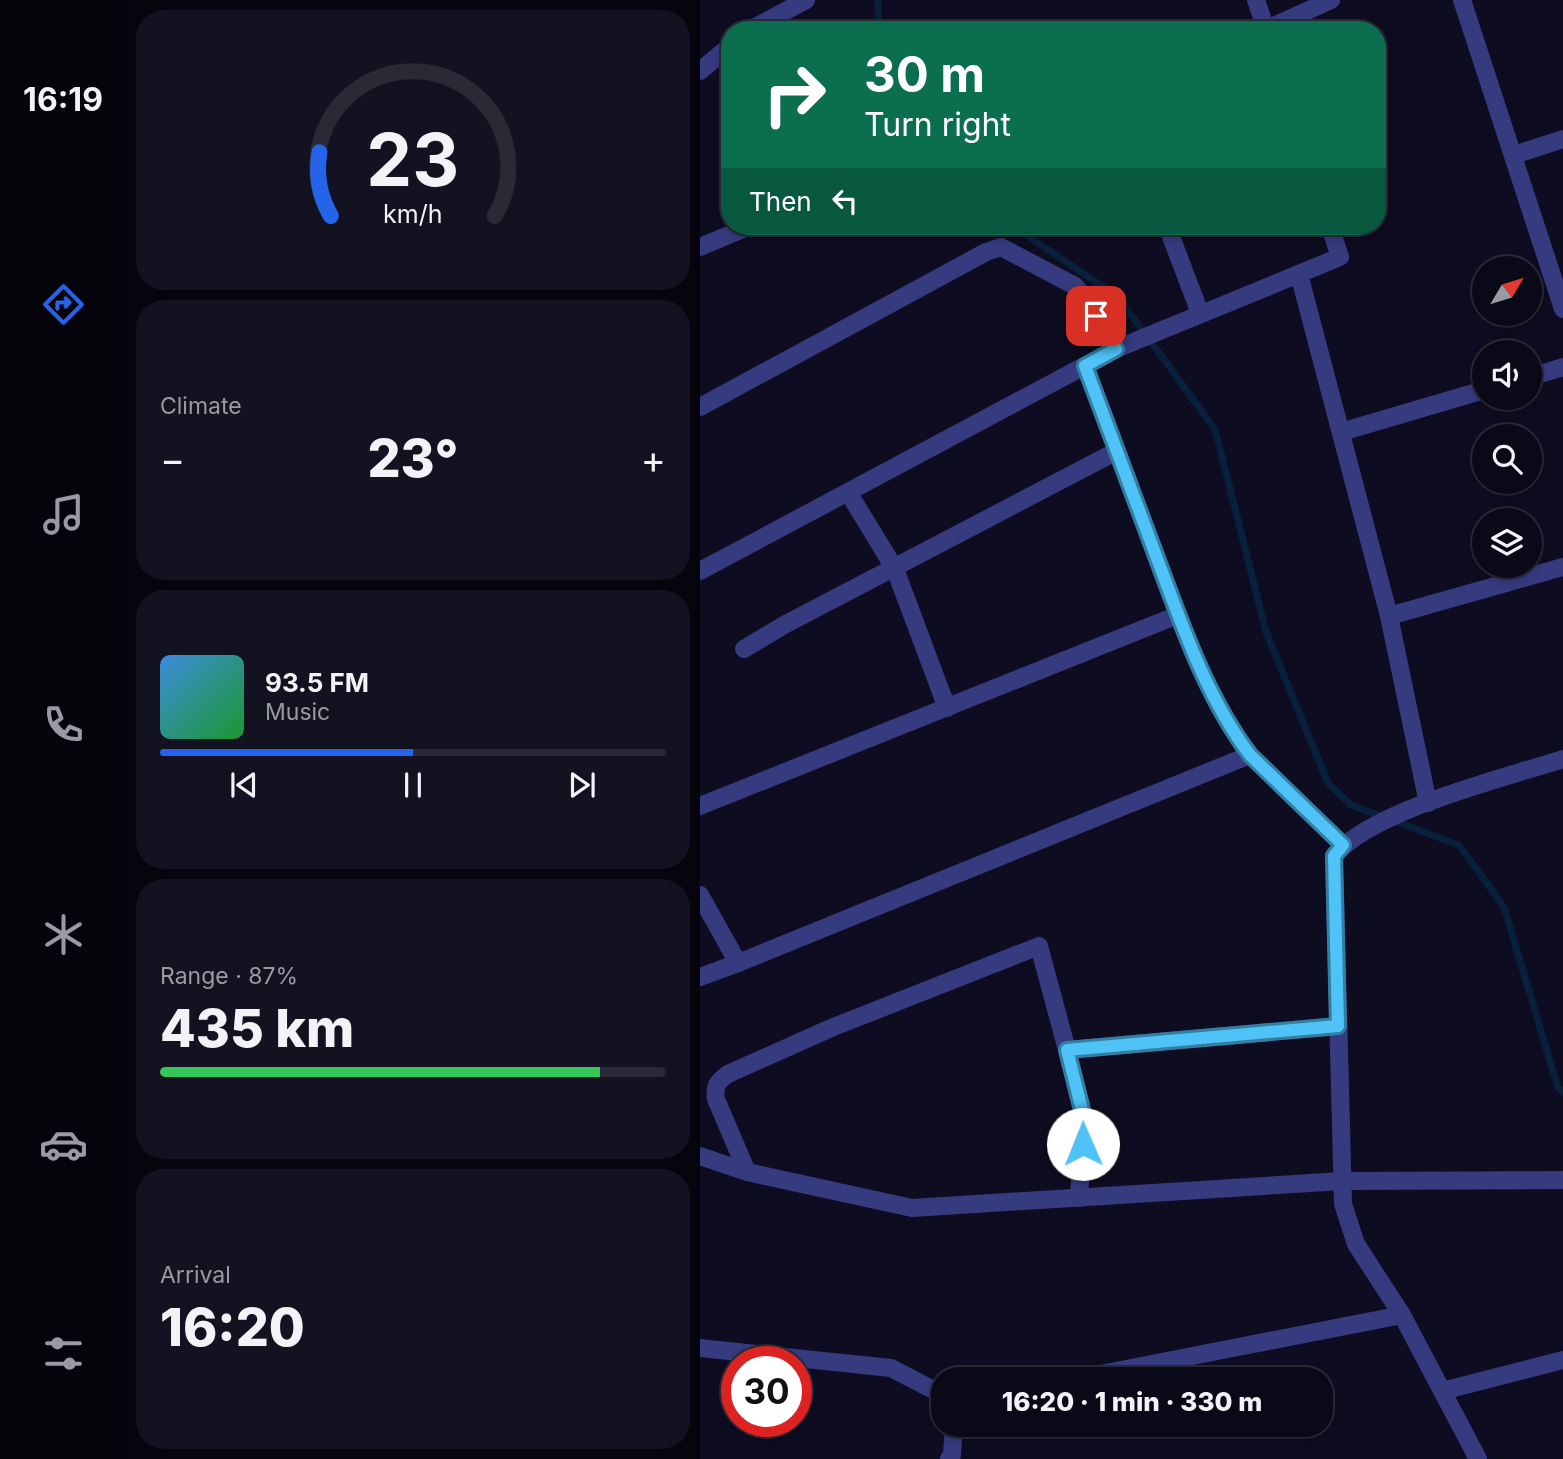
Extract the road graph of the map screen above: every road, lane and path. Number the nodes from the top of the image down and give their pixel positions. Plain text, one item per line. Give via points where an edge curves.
1 (806, 0) edge
2 (1256, 0) edge
3 (1331, 0) edge
4 (1462, 0) edge
5 (767, 21) edge
6 (1263, 21) edge
7 (1286, 21) edge
8 (721, 54) edge
9 (700, 71) edge
10 (1563, 139) edge
11 (1514, 155) junction
12 (729, 235) edge
13 (1170, 235) edge
14 (1333, 235) edge
15 (700, 247) edge
16 (1300, 274) junction
17 (1563, 309) edge
18 (1200, 313) junction
19 (1120, 347) junction
20 (1085, 366) junction
21 (1563, 367) edge
22 (1542, 373) edge
23 (1472, 394) edge
24 (700, 407) edge
25 (1341, 432) junction
26 (1117, 451) junction
27 (848, 492) junction
28 (1563, 567) edge
29 (895, 569) junction
30 (700, 571) edge
31 (1178, 615) junction
32 (1388, 616) junction
33 (744, 649) dead end
34 (947, 708) junction
35 (1250, 755) junction
36 (1563, 759) edge
37 (1428, 803) junction
38 (700, 806) edge
39 (1343, 845) junction
40 (700, 895) edge
41 (738, 963) junction
42 (700, 977) edge
43 (1338, 1026) junction
44 (1067, 1050) junction
45 (700, 1156) edge
46 (747, 1172) junction
47 (1563, 1180) edge
48 (1342, 1181) junction
49 (1079, 1198) junction
50 (1402, 1315) junction
51 (700, 1348) edge
52 (1563, 1360) edge
53 (1136, 1367) edge
54 (931, 1389) edge
55 (1442, 1391) junction
56 (953, 1437) edge
57 (949, 1459) edge
58 (1478, 1459) edge

1 - 5 street
2 - 6 street
3 - 7 street
4 - 11 street
8 - 9 street
10 - 11 street
11 - 17 street
12 - 15 street
13 - 18 street
14 - 16 street via 1340,257
16 - 18 street
16 - 25 street
18 - 19 street
19 - 20 street
19 - 24 street via 1075,286 1001,247
20 - 26 street
20 - 27 street
21 - 22 street
23 - 25 street
25 - 32 street
26 - 29 street
26 - 31 street
27 - 29 street
27 - 30 street
28 - 32 street
29 - 33 street
29 - 34 street
31 - 34 street
31 - 35 street via 1204,676
32 - 37 street
34 - 38 street
35 - 39 street
35 - 41 street
36 - 37 street
37 - 39 street
39 - 43 street via 1334,856
40 - 41 street
41 - 42 street
43 - 44 street
43 - 48 street
44 - 46 street via 1039,946 831,1028 718,1081 716,1099
44 - 49 street via 1084,1118
45 - 46 street
46 - 49 street via 912,1208
47 - 48 street
48 - 49 street
48 - 50 street via 1343,1204 1356,1244
50 - 53 street
50 - 55 street
51 - 54 street via 891,1368
52 - 55 street
55 - 58 street
56 - 57 street

